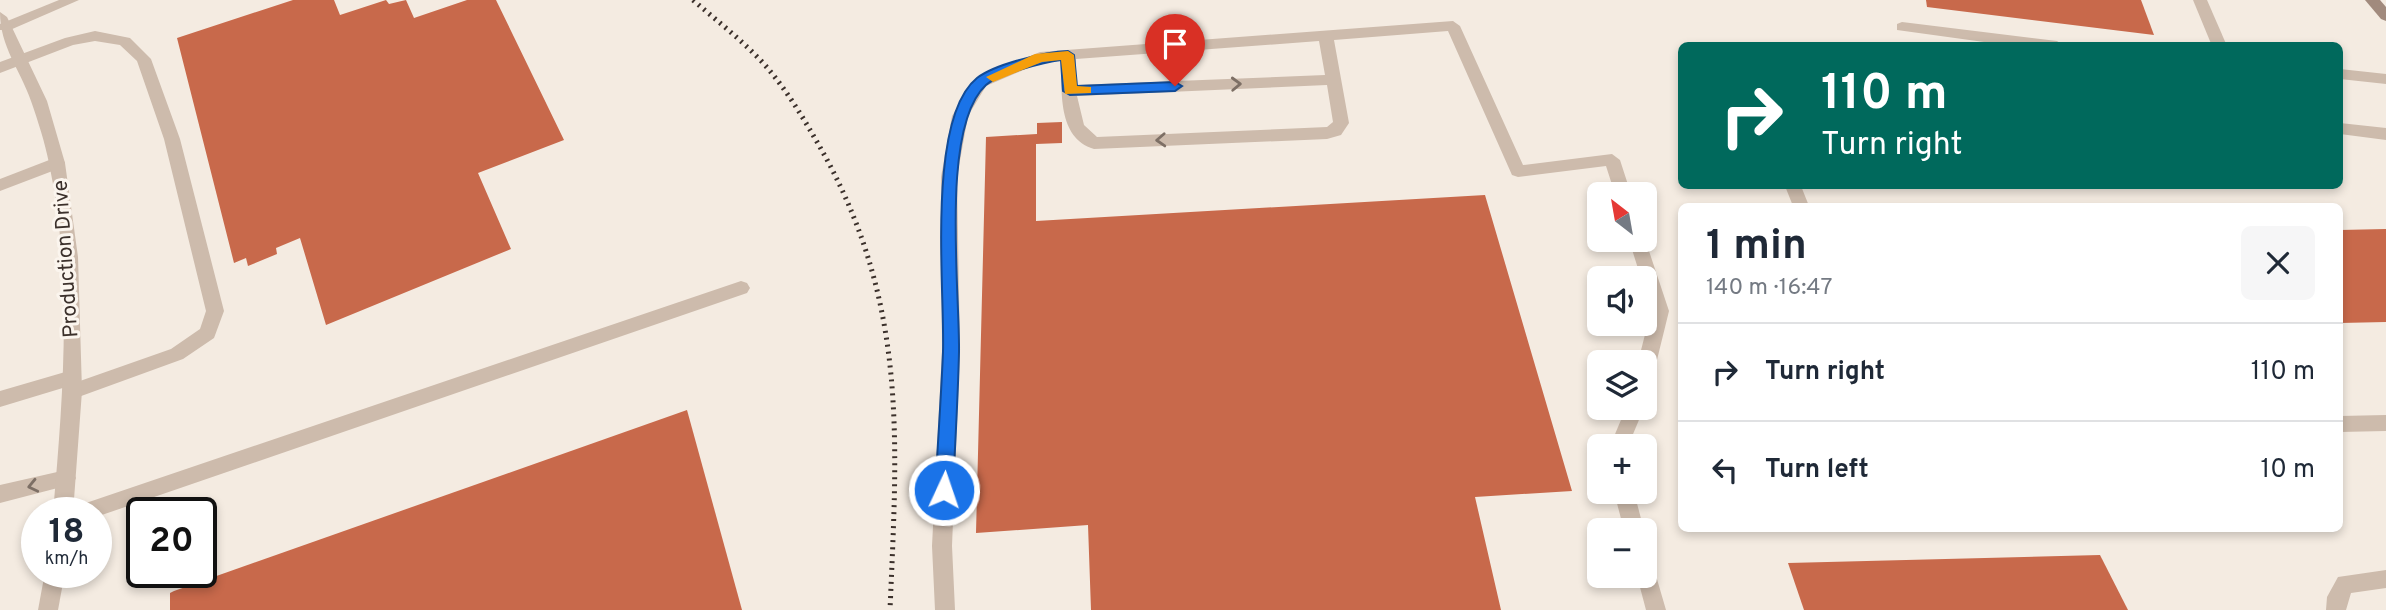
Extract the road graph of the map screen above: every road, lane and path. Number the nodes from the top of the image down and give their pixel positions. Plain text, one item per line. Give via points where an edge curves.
1 (72, 0) edge
2 (2200, 0) edge
3 (2372, 0) edge
4 (2386, 16) edge
5 (2, 22) edge
6 (1902, 27) dead end
7 (1326, 37) junction
8 (2024, 42) edge
9 (2218, 42) edge
10 (1068, 55) junction
11 (19, 59) junction
12 (0, 68) edge
13 (2343, 74) edge
14 (2386, 79) edge
15 (1334, 80) junction
16 (1070, 91) junction
17 (2343, 129) edge
18 (2386, 134) edge
19 (57, 163) junction
20 (1619, 182) edge
21 (0, 185) edge
22 (1641, 252) edge
23 (741, 288) dead end
24 (1650, 350) edge
25 (73, 384) junction
26 (0, 399) edge
27 (2386, 423) edge
28 (2343, 424) edge
29 (65, 478) junction
30 (0, 494) edge
31 (64, 497) edge
32 (112, 503) edge
33 (2386, 579) edge
34 (52, 588) edge
35 (1650, 588) edge
36 (48, 610) edge
37 (945, 610) edge
38 (1656, 610) edge
39 (2336, 610) edge

1 - 5 street
2 - 9 street
3 - 4 main road
5 - 11 street, Production Drive
6 - 8 street
7 - 10 street
7 - 15 street
7 - 20 street via 1453,26 1518,171 1612,160
10 - 16 street
10 - 37 street via 1040,57 981,82 960,116 949,177 951,351 942,546
11 - 12 street
11 - 19 street, Production Drive via 39,101
11 - 25 street via 95,36 125,41 144,59 172,139 215,311 208,333 177,354
13 - 14 street
16 -> 15 street
15 -> 16 street via 1341,123 1335,131 1094,144 1073,122
17 - 18 street
19 - 21 street
19 - 25 street, Production Drive via 69,257
22 - 24 street via 1660,311
23 - 32 street
25 - 26 street
25 - 29 street, Production Drive
27 - 28 street
29 -> 30 street
29 - 31 street, Production Drive
33 - 39 street via 2345,584
34 - 36 street
35 - 38 street

